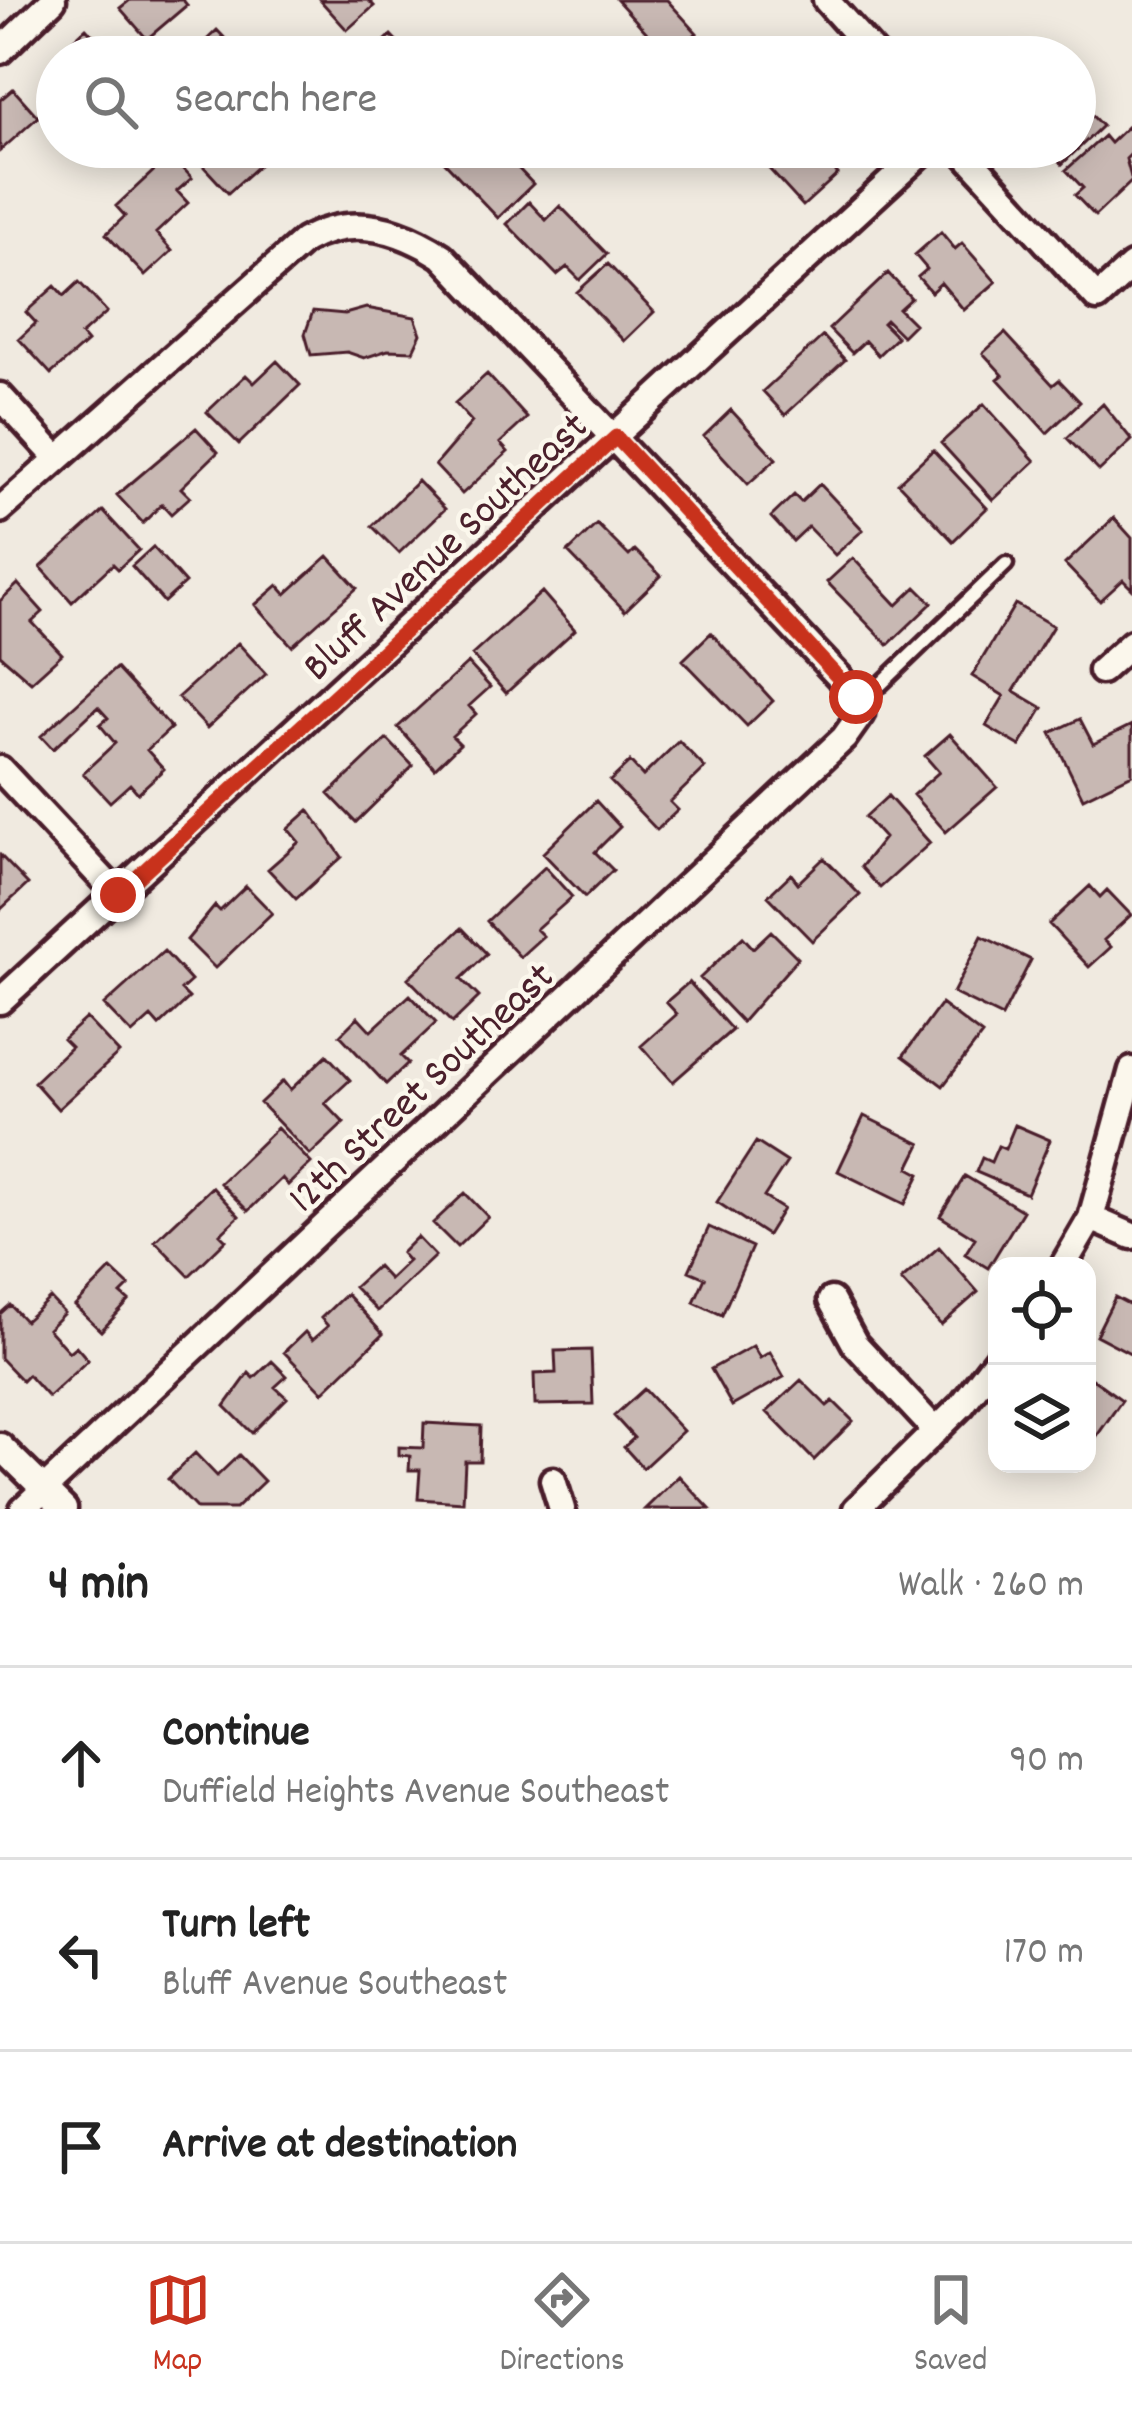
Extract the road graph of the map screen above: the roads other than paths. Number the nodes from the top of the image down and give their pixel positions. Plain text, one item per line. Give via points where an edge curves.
1 (52, 0) edge
2 (826, 0) edge
3 (859, 36) edge
4 (0, 51) edge
5 (905, 168) edge
6 (978, 168) edge
7 (1132, 266) edge
8 (0, 396) edge
9 (616, 437) junction
10 (57, 458) junction
11 (0, 510) edge
12 (1006, 564) dead end
13 (1132, 643) edge
14 (1101, 671) dead end
15 (858, 705) junction
16 (0, 770) edge
17 (118, 895) junction
18 (3, 1004) edge
19 (1132, 1070) edge
20 (1091, 1218) junction
21 (1132, 1236) edge
22 (1068, 1257) edge
23 (831, 1300) dead end
24 (992, 1365) edge
25 (937, 1431) junction
26 (0, 1446) edge
27 (553, 1480) dead end
28 (44, 1492) junction
29 (23, 1509) edge
30 (64, 1509) edge
31 (562, 1509) edge
32 (856, 1509) edge

1 - 4 street
2 - 3 street
5 - 9 street, Bluff Avenue Southeast
6 - 7 street via 1097,298
8 - 10 street
9 - 10 street via 442,256 395,231 343,226 304,241
9 - 15 street
9 - 17 street, Bluff Avenue Southeast
10 - 11 street
12 - 15 lane
13 - 14 street
15 - 28 street, 12th Street Southeast via 844,739
16 - 17 street
17 - 18 street, Bluff Avenue Southeast
19 - 20 street
20 - 21 street
20 - 22 street
23 - 25 street via 856,1344
24 - 25 street
25 - 32 street
26 - 28 street
27 - 31 street
28 - 29 street, 12th Street Southeast
28 - 30 street

